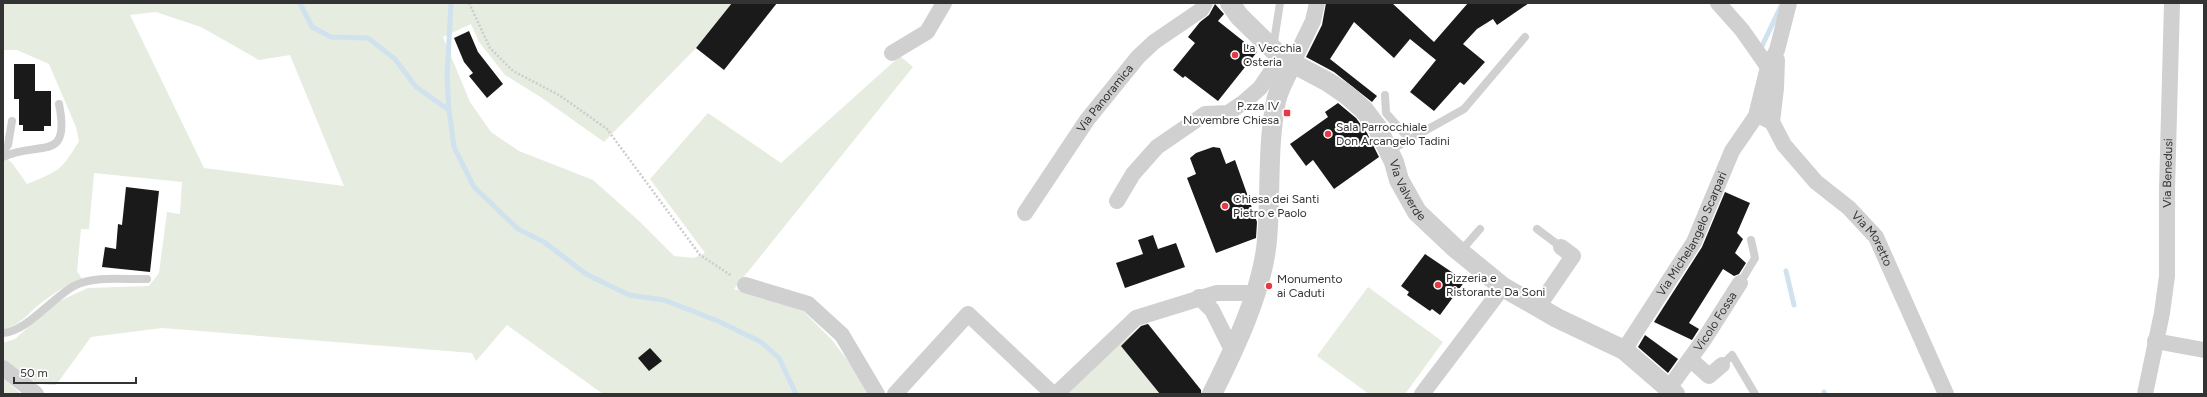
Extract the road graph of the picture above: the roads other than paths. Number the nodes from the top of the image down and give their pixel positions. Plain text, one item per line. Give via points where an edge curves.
1 (944, 3) edge
2 (1205, 3) edge
3 (1230, 3) edge
4 (1280, 3) edge
5 (1317, 3) edge
6 (1718, 3) edge
7 (1789, 3) edge
8 (2172, 3) edge
9 (1525, 37) dead end
10 (1777, 50) junction
11 (892, 53) dead end
12 (1282, 56) junction
13 (1768, 67) junction
14 (1385, 95) dead end
15 (59, 104) dead end
16 (1756, 116) junction
17 (12, 121) dead end
18 (1772, 122) junction
19 (1409, 139) junction
20 (1389, 151) junction
21 (3, 152) edge
22 (3, 157) edge
23 (1117, 201) dead end
24 (1025, 213) dead end
25 (1480, 229) dead end
26 (1537, 230) dead end
27 (1751, 240) dead end
28 (1561, 247) joint
29 (1460, 252) junction
30 (147, 279) dead end
31 (1740, 283) joint
32 (745, 285) road end
33 (1503, 287) junction
34 (1254, 293) junction
35 (1199, 297) junction
36 (1538, 307) junction
37 (3, 333) edge
38 (2155, 341) junction
39 (1624, 350) junction
40 (2204, 350) edge
41 (1233, 352) junction
42 (1690, 359) junction
43 (1722, 365) joint
44 (3, 368) edge
45 (1672, 391) edge
46 (36, 394) edge
47 (877, 394) edge
48 (895, 394) edge
49 (1052, 394) edge
50 (1056, 394) edge
51 (1212, 394) edge
52 (1422, 394) edge
53 (1755, 394) edge
54 (1946, 394) edge
55 (2145, 394) edge

1 - 11 street via 927,32
2 - 24 street, Via Panoramica via 1201,10 1154,42 1138,57 1087,120
3 - 12 street via 1239,16
4 - 12 lane
5 - 12 street via 1313,21
6 - 13 street via 1742,30
7 - 10 street
8 - 38 street, Via Benedusi via 2167,189 2168,276
9 - 19 lane via 1464,109
10 - 13 street
10 - 18 street
12 - 20 street, Via Valverde via 1347,95 1364,110
12 - 23 street via 1260,88 1244,102 1228,113 1204,114 1157,147 1133,174
12 - 34 street via 1269,169 1267,241 1262,271
13 - 16 street
14 - 19 lane via 1386,113
15 - 22 lane via 63,124 57,142 45,149 13,152
16 - 18 street
16 - 39 street, Via Michelangelo Scarpari via 1732,151 1694,242
17 - 21 lane via 8,145
18 - 54 street, Via Moretto via 1784,145 1816,182 1849,208 1876,237
19 - 20 lane
20 - 29 street, Via Valverde via 1399,180 1416,212
25 - 29 lane
26 - 28 lane
27 - 31 lane via 1755,258
28 - 36 street via 1572,256
29 - 33 street, Via Valverde
30 - 37 lane via 93,281 75,286 11,333
31 - 42 street, Vicolo Fossa
32 - 47 street via 808,304 842,335
33 - 36 street, Via Valverde
33 - 52 street
34 - 35 street via 1217,292
34 - 41 street
35 - 41 street via 1212,310
35 - 50 street via 1136,318
36 - 39 street, Via Valverde
38 - 40 street
38 - 55 street, Via Benedusi
39 - 45 street, Via Valverde
41 - 51 street
42 - 43 street, Vicolo Fossa via 1709,376
42 - 45 street, Vicolo Fossa
43 - 53 lane via 1732,355
44 - 46 street
48 - 49 street via 968,314

